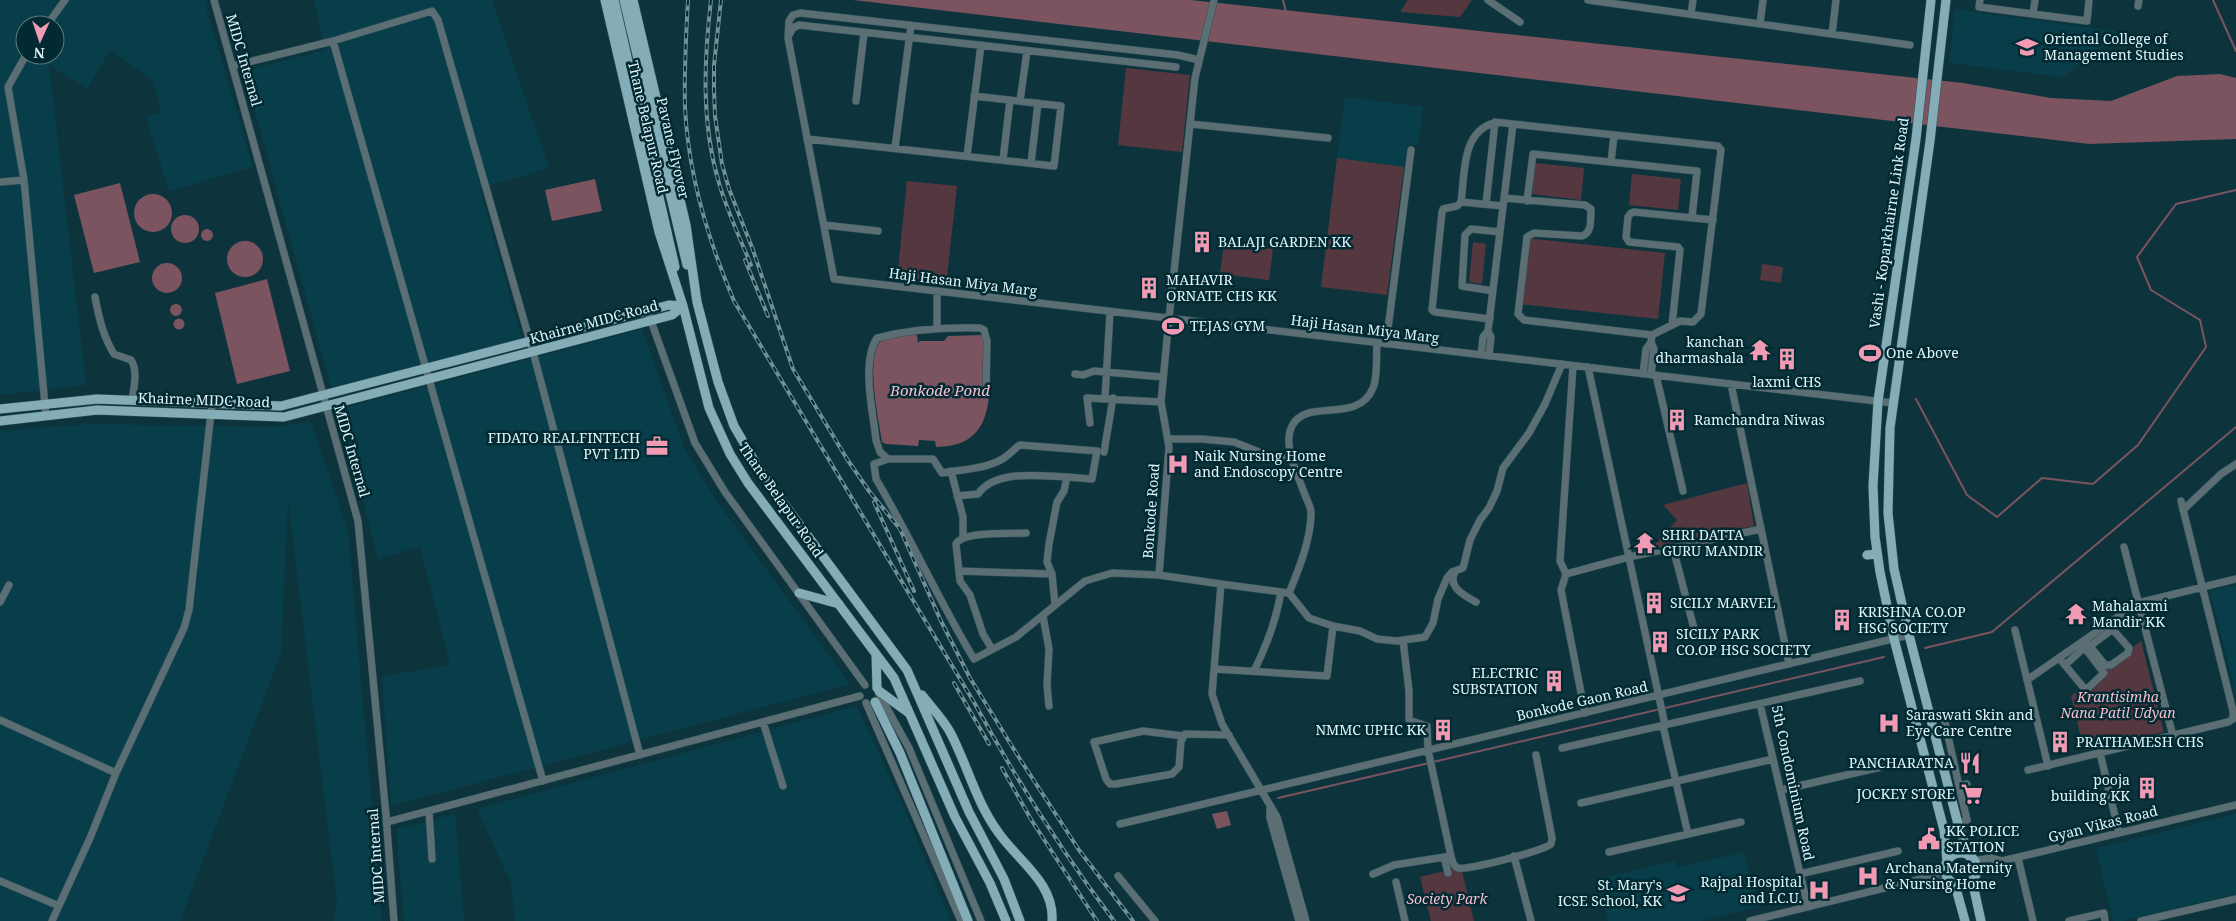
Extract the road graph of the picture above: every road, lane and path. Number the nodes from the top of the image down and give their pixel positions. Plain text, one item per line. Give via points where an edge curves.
1 (65, 0) edge
2 (214, 0) edge
3 (605, 0) edge
4 (614, 0) edge
5 (624, 0) edge
6 (633, 0) edge
7 (1214, 0) edge
8 (1488, 0) edge
9 (1588, 0) edge
10 (1693, 0) edge
11 (1762, 0) edge
12 (1836, 0) edge
13 (1932, 0) edge
14 (1946, 0) edge
15 (1980, 0) edge
16 (2035, 0) edge
17 (2089, 0) edge
18 (1601, 1) edge
19 (1691, 14) junction
20 (2034, 14) junction
21 (54, 15) edge
22 (1520, 22) dead end
23 (1760, 24) junction
24 (911, 25) junction
25 (864, 33) junction
26 (1832, 34) junction
27 (788, 38) junction
28 (910, 38) junction
29 (333, 41) junction
30 (1910, 45) dead end
31 (981, 46) junction
32 (1027, 51) junction
33 (1200, 57) junction
34 (20, 65) edge
35 (232, 66) junction
36 (1176, 67) dead end
37 (974, 96) junction
38 (856, 100) dead end
39 (1010, 100) junction
40 (1020, 101) junction
41 (1038, 103) junction
42 (1495, 122) junction
43 (1190, 124) junction
44 (1513, 124) junction
45 (1614, 136) junction
46 (1328, 138) dead end
47 (807, 139) junction
48 (894, 148) junction
49 (1411, 150) dead end
50 (967, 156) junction
51 (1003, 160) junction
52 (1612, 162) junction
53 (1030, 163) junction
54 (24, 180) junction
55 (0, 182) edge
56 (1527, 200) junction
57 (1461, 202) junction
58 (1504, 202) junction
59 (1486, 204) junction
60 (1692, 217) junction
61 (1713, 220) junction
62 (824, 225) junction
63 (672, 228) junction
64 (878, 231) dead end
65 (1500, 232) junction
66 (937, 291) junction
67 (1493, 291) junction
68 (95, 297) dead end
69 (697, 302) junction
70 (683, 306) junction
71 (647, 310) junction
72 (1110, 312) junction
73 (1169, 318) junction
74 (1490, 319) junction
75 (650, 321) junction
76 (1672, 325) junction
77 (937, 327) junction
78 (1488, 331) junction
79 (1651, 339) junction
80 (530, 341) junction
81 (1377, 343) junction
82 (1386, 344) junction
83 (533, 352) junction
84 (1481, 355) junction
85 (1489, 356) junction
86 (1562, 364) junction
87 (1573, 366) junction
88 (1588, 367) junction
89 (426, 368) junction
90 (1105, 373) junction
91 (1075, 374) dead end
92 (1650, 375) junction
93 (1163, 377) junction
94 (429, 379) junction
95 (1731, 384) junction
96 (986, 391) dead end
97 (323, 395) junction
98 (1105, 398) junction
99 (1113, 398) junction
100 (132, 400) junction
101 (1878, 401) junction
102 (1161, 402) junction
103 (1894, 403) junction
104 (212, 404) junction
105 (45, 405) junction
106 (326, 406) junction
107 (0, 409) edge
108 (211, 414) junction
109 (46, 416) junction
110 (0, 421) edge
111 (1090, 423) dead end
112 (1168, 439) junction
113 (1104, 452) dead end
114 (888, 458) junction
115 (1292, 460) junction
116 (2236, 464) edge
117 (951, 471) junction
118 (1066, 477) junction
119 (1683, 491) dead end
120 (957, 496) junction
121 (2181, 501) dead end
122 (2183, 510) junction
123 (1760, 529) junction
124 (1026, 533) dead end
125 (963, 537) junction
126 (2124, 547) dead end
127 (1673, 548) junction
128 (1878, 554) junction
129 (1867, 555) dead end
130 (1629, 557) junction
131 (959, 571) junction
132 (1455, 571) junction
133 (1052, 574) junction
134 (1566, 574) junction
135 (1159, 575) junction
136 (2236, 579) edge
137 (1221, 584) junction
138 (9, 585) dead end
139 (2202, 587) junction
140 (1285, 592) junction
141 (799, 593) junction
142 (0, 602) edge
143 (1476, 602) dead end
144 (2138, 603) junction
145 (839, 604) junction
146 (1055, 606) junction
147 (1043, 616) junction
148 (1333, 626) junction
149 (2111, 626) junction
150 (2015, 630) dead end
151 (1909, 635) junction
152 (1696, 636) dead end
153 (1894, 639) junction
154 (1404, 640) junction
155 (2085, 644) junction
156 (992, 649) junction
157 (876, 652) junction
158 (2059, 658) junction
159 (1788, 664) junction
160 (2065, 665) junction
161 (1214, 669) junction
162 (1254, 671) junction
163 (2027, 680) junction
164 (1860, 681) dead end
165 (865, 685) junction
166 (913, 685) junction
167 (1659, 695) junction
168 (860, 696) junction
169 (875, 696) junction
170 (1760, 704) junction
171 (1049, 706) dead end
172 (909, 713) junction
173 (1585, 713) junction
174 (1929, 716) junction
175 (0, 720) edge
176 (763, 722) junction
177 (1664, 725) junction
178 (1183, 736) junction
179 (1229, 736) junction
180 (2172, 736) junction
181 (1562, 748) dead end
182 (1428, 750) junction
183 (2100, 753) junction
184 (640, 755) junction
185 (1536, 755) dead end
186 (1773, 759) junction
187 (2048, 766) junction
188 (1881, 767) dead end
189 (2028, 770) dead end
190 (116, 773) junction
191 (543, 781) junction
192 (1676, 781) junction
193 (1967, 784) dead end
194 (783, 786) dead end
195 (1959, 786) junction
196 (1260, 790) junction
197 (1781, 790) junction
198 (1581, 802) dead end
199 (2236, 805) edge
200 (429, 811) junction
201 (387, 822) junction
202 (1741, 822) dead end
203 (1120, 824) dead end
204 (1958, 824) junction
205 (2119, 833) junction
206 (1688, 834) junction
207 (1898, 851) dead end
208 (1609, 852) dead end
209 (1447, 856) junction
210 (1514, 856) junction
211 (2018, 858) junction
212 (432, 859) dead end
213 (1947, 861) junction
214 (1973, 862) junction
215 (1945, 871) junction
216 (1448, 873) dead end
217 (1373, 874) dead end
218 (1800, 874) junction
219 (1118, 876) dead end
220 (1972, 880) junction
221 (0, 881) edge
222 (1913, 881) junction
223 (1396, 882) dead end
224 (1952, 882) junction
225 (2236, 899) edge
226 (59, 906) junction
227 (1808, 907) junction
228 (1301, 920) edge
229 (52, 921) edge
230 (394, 921) edge
231 (961, 921) edge
232 (968, 921) edge
233 (981, 921) edge
234 (1006, 921) edge
235 (1020, 921) edge
236 (1052, 921) edge
237 (1155, 921) edge
238 (1406, 921) edge
239 (1531, 921) edge
240 (1750, 921) edge
241 (1965, 921) edge
242 (1981, 921) edge
243 (2033, 921) edge
244 (2069, 921) edge
245 (2106, 921) edge
246 (2141, 921) edge

1 - 21 street
2 - 35 street, MIDC Internal
3 - 70 main road, Thane Belapur Road via 659,232
4 - 63 main road, Pavane Flyover
5 - 63 main road, Pavane Flyover
6 - 69 main road, Thane Belapur Road via 686,225
7 - 33 street, Bonkode Road
8 - 22 street
9 - 18 street
10 - 19 street
11 - 23 street
12 - 26 street
13 - 101 main road, Vashi - Koparkhairne Link Road
14 - 103 main road, Vashi - Koparkhairne Link Road
15 - 20 street via 1979,7
16 - 20 street
17 - 20 street via 2087,21
18 - 19 street
19 - 23 street
23 - 26 street
24 - 27 street via 798,13 790,19
24 - 28 street
24 - 33 street
25 - 27 street via 799,25 793,28
25 - 28 street
25 - 38 street
26 - 30 street
27 - 47 street
28 - 31 street
28 - 48 street
29 - 35 street
29 - 80 street via 432,11 438,20
29 - 89 street
31 - 32 street
31 - 37 street
32 - 36 street
32 - 40 street
33 - 43 street, Bonkode Road
34 - 54 street via 8,87
35 - 97 street, MIDC Internal
37 - 39 street
37 - 50 street
39 - 40 street
39 - 51 street
40 - 41 street
41 - 53 street
41 - 53 street via 1061,106 1054,166
42 - 44 street
42 - 57 street via 1478,130 1470,143
42 - 59 street
43 - 46 street
43 - 73 street, Bonkode Road
44 - 45 street
44 - 58 street
45 - 52 street
45 - 61 street via 1718,146 1721,154
47 - 48 street
47 - 62 street
48 - 50 street
49 - 82 street
50 - 51 street
51 - 53 street
52 - 56 street via 1533,154
52 - 60 street via 1697,171
54 - 55 street
54 - 105 street
56 - 58 street
56 - 79 street via 1588,207 1591,209 1590,229 1582,236 1534,233 1527,237 1520,318
57 - 59 street
57 - 74 street via 1442,212 1432,310
58 - 59 street
58 - 65 street
60 - 61 street
60 - 76 street via 1634,212 1628,217 1626,237 1630,242 1678,247 1680,250
61 - 76 street via 1701,314 1693,322 1680,321
62 - 64 street
62 - 66 street, Haji Hasan Miya Marg via 834,279
63 - 69 main road, Pavane Flyover
63 - 70 main road, Pavane Flyover
65 - 67 street
65 - 67 street via 1471,229 1465,235 1462,286
66 - 72 street, Haji Hasan Miya Marg
66 - 77 street
67 - 74 street
68 - 100 street via 100,323 114,354 134,364
69 - 166 main road, Thane Belapur Road via 724,404 745,447 907,670
70 - 71 main road, Khairne MIDC Road via 669,304
70 - 75 main road, Khairne MIDC Road via 672,315
70 - 145 main road, Thane Belapur Road via 709,408 730,454
71 - 75 street
71 - 80 main road, Khairne MIDC Road
72 - 73 street, Haji Hasan Miya Marg
72 - 90 street
73 - 81 street, Haji Hasan Miya Marg
73 - 93 street, Bonkode Road
74 - 78 street
75 - 83 main road, Khairne MIDC Road
75 - 141 street via 695,443 725,492
76 - 79 street
77 - 96 street via 984,330 987,341
77 - 114 street via 877,338 872,346 869,362 876,440 880,452
78 - 84 street via 1483,337
78 - 85 street via 1491,337
79 - 92 street via 1654,349
80 - 83 street
80 - 89 main road, Khairne MIDC Road
81 - 82 street, Haji Hasan Miya Marg
81 - 115 street via 1373,388 1355,407 1313,412 1295,421 1289,435
82 - 84 street, Haji Hasan Miya Marg
83 - 94 main road, Khairne MIDC Road
83 - 184 street
84 - 85 street, Haji Hasan Miya Marg
85 - 86 street, Haji Hasan Miya Marg
86 - 87 street, Haji Hasan Miya Marg
86 - 132 street via 1529,433 1504,468 1489,508 1470,540 1463,568
87 - 88 street, Haji Hasan Miya Marg
87 - 134 street via 1560,561
88 - 92 street, Haji Hasan Miya Marg
88 - 130 street
89 - 94 street
89 - 97 main road, Khairne MIDC Road
90 - 91 street
90 - 93 street
90 - 98 street
92 - 95 street, Haji Hasan Miya Marg
92 - 119 street
93 - 102 street, Bonkode Road
94 - 106 main road, Khairne MIDC Road
94 - 191 street
95 - 101 street, Haji Hasan Miya Marg
95 - 123 street
97 - 104 main road, Khairne MIDC Road via 281,406
97 - 106 street, MIDC Internal
98 - 99 street
98 - 111 street via 1087,398
99 - 102 street
99 - 113 street
100 - 104 main road, Khairne MIDC Road
100 - 105 main road, Khairne MIDC Road via 96,399
101 - 103 street, Haji Hasan Miya Marg
101 - 128 main road, Vashi - Koparkhairne Link Road via 1873,486
102 - 112 street, Bonkode Road
103 - 151 main road, Vashi - Koparkhairne Link Road via 1889,455 1889,528
104 - 108 street
105 - 107 main road, Khairne MIDC Road
105 - 109 street
106 - 108 main road, Khairne MIDC Road via 284,417
106 - 201 street, MIDC Internal via 358,520
108 - 109 main road, Khairne MIDC Road via 97,410
108 - 190 street via 184,628
109 - 110 main road, Khairne MIDC Road
112 - 115 street via 1234,442 1264,454
112 - 135 street, Bonkode Road
114 - 117 street via 933,459 942,472
114 - 156 street via 874,464 876,479 953,625 974,659
115 - 140 street via 1311,511 1306,540
116 - 122 street
117 - 118 street via 990,464 1008,456 1020,445 1097,451 1092,480
117 - 120 street
118 - 120 street via 1012,475 982,488 978,494
118 - 133 street via 1064,491 1057,502 1049,544 1047,562
120 - 125 street via 963,517
121 - 122 street
122 - 139 street
123 - 127 street
123 - 159 street
124 - 125 street
125 - 131 street via 956,544
126 - 144 street
127 - 130 street
127 - 152 street
128 - 129 main road
128 - 153 main road, Vashi - Koparkhairne Link Road
130 - 134 street
130 - 167 street
131 - 133 street
131 - 156 street via 960,581 970,595 983,634
132 - 143 street via 1453,583
132 - 154 street via 1447,578 1433,623 1425,637
133 - 146 street
134 - 173 street via 1561,590
135 - 137 street, Bonkode Road
135 - 146 street via 1103,576 1085,582
136 - 139 street
137 - 140 street, Bonkode Road
137 - 161 street
138 - 142 street
139 - 144 street
139 - 180 street via 2234,716 2228,722
140 - 148 street via 1309,618
140 - 162 street via 1270,639
141 - 145 main road
141 - 165 street
144 - 149 street
144 - 180 street
145 - 157 main road, Thane Belapur Road
146 - 147 street
147 - 156 street via 1016,637
147 - 171 street via 1049,649 1046,685
148 - 154 street via 1360,631 1378,639
148 - 162 street via 1327,676
149 - 155 street
149 - 155 street via 2129,648 2128,653 2111,666
150 - 163 street
151 - 153 street, Bonkode Gaon Road
151 - 174 main road, Vashi - Koparkhairne Link Road
153 - 159 street, Bonkode Gaon Road
153 - 213 main road, Vashi - Koparkhairne Link Road via 1944,830
154 - 182 street via 1408,720 1427,726
155 - 158 street
155 - 160 street
155 - 160 street via 2104,673 2090,687 2084,688
157 - 169 main road
157 - 172 main road, Thane Belapur Road via 894,678
158 - 160 street
158 - 163 street
159 - 167 street, Bonkode Gaon Road
161 - 162 street
161 - 179 street via 1212,694
163 - 187 street
164 - 170 street, 5th Condominium Road
165 - 168 street
165 - 169 street via 872,685
166 - 235 main road, Thane Belapur Road via 969,812 1004,879
166 - 236 main road via 949,730 997,832 1046,891
167 - 173 street, Bonkode Gaon Road
167 - 177 street
168 - 169 street
168 - 176 street
169 - 172 main road
169 - 231 street
169 - 232 main road
169 - 233 street via 909,748
170 - 177 street
170 - 186 street, 5th Condominium Road
172 - 234 main road, Thane Belapur Road
173 - 182 street, Bonkode Gaon Road
174 - 195 street via 1943,713
174 - 204 main road, Vashi - Koparkhairne Link Road
175 - 190 street
176 - 184 street
176 - 194 street
177 - 181 street
177 - 192 street
178 - 178 street via 1177,771 1116,784 1110,784 1106,779 1094,742 1143,731
178 - 179 street
179 - 196 street
180 - 183 street
182 - 196 street, Bonkode Gaon Road
182 - 209 street
183 - 187 street
183 - 205 street
184 - 191 street
185 - 210 street via 1551,844 1545,849
186 - 192 street
186 - 197 street, 5th Condominium Road
187 - 189 street
188 - 197 street
190 - 226 street
191 - 200 street
192 - 198 street
192 - 206 street
193 - 195 street
195 - 204 street via 1967,820
196 - 203 street, Bonkode Gaon Road
196 - 228 street via 1277,817
197 - 218 street, 5th Condominium Road
199 - 205 street, Gyan Vikas Road
200 - 201 street
200 - 212 street
201 - 230 street, MIDC Internal
202 - 206 street
204 - 214 main road, Vashi - Koparkhairne Link Road
205 - 211 street, Gyan Vikas Road
206 - 208 street
207 - 218 street
209 - 210 street via 1453,865 1462,869
209 - 216 street
209 - 217 street via 1394,865
210 - 239 street
211 - 214 street, Gyan Vikas Road
211 - 243 street
213 - 214 main road via 1956,854
213 - 215 main road
214 - 220 main road
215 - 222 street
215 - 224 main road
218 - 227 street, 5th Condominium Road
219 - 237 street
220 - 224 main road via 1965,885
220 - 242 main road
221 - 226 street
222 - 224 street via 1926,884
222 - 227 street
223 - 238 street
224 - 241 main road
225 - 246 street
226 - 229 street
227 - 240 street
244 - 245 street via 2104,913

